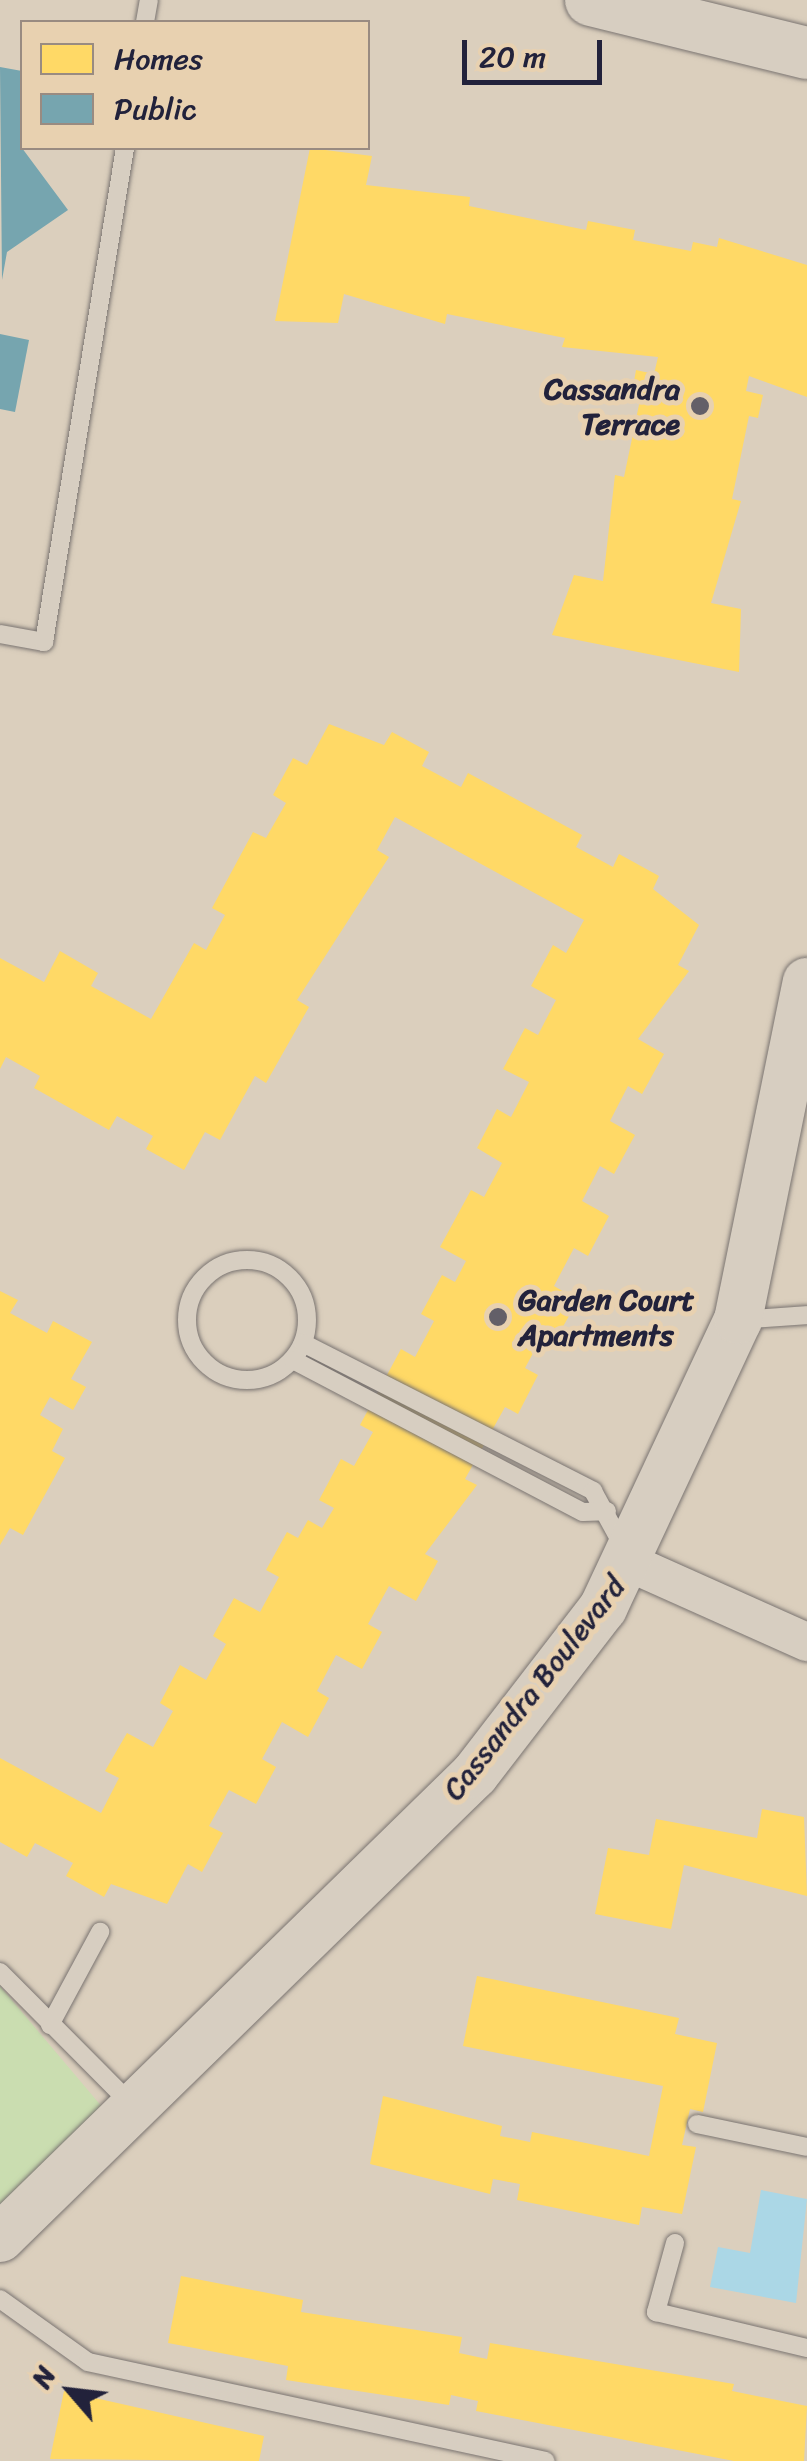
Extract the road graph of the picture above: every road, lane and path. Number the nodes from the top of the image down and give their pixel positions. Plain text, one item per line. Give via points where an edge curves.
1 (591, 0) edge
2 (807, 54) edge
3 (125, 150) edge
4 (0, 634) edge
5 (806, 989) edge
6 (807, 1315) edge
7 (738, 1320) junction
8 (302, 1342) junction
9 (293, 1360) junction
10 (607, 1511) junction
11 (630, 1562) junction
12 (807, 1642) edge
13 (100, 1932) dead end
14 (0, 1972) edge
15 (50, 2025) junction
16 (134, 2107) junction
17 (698, 2124) dead end
18 (807, 2146) edge
19 (0, 2238) edge
20 (675, 2243) dead end
21 (0, 2299) edge
22 (807, 2348) edge
23 (545, 2461) edge

1 - 2 main road
3 - 4 lane via 44,642
5 - 7 street, Cassandra Boulevard
6 - 7 lane
7 - 11 street, Cassandra Boulevard
8 - 9 lane
8 - 9 lane via 300,1291 273,1265 234,1260 192,1296 188,1335 210,1368 244,1380
8 - 10 lane via 593,1491
9 - 10 lane via 582,1512
10 - 11 lane
11 - 12 street
11 - 16 street, Cassandra Boulevard via 475,1774
13 - 15 lane
14 - 15 lane
15 - 16 lane
16 - 19 street, Cassandra Boulevard
17 - 18 lane
20 - 22 lane via 656,2312
21 - 23 lane via 88,2362

